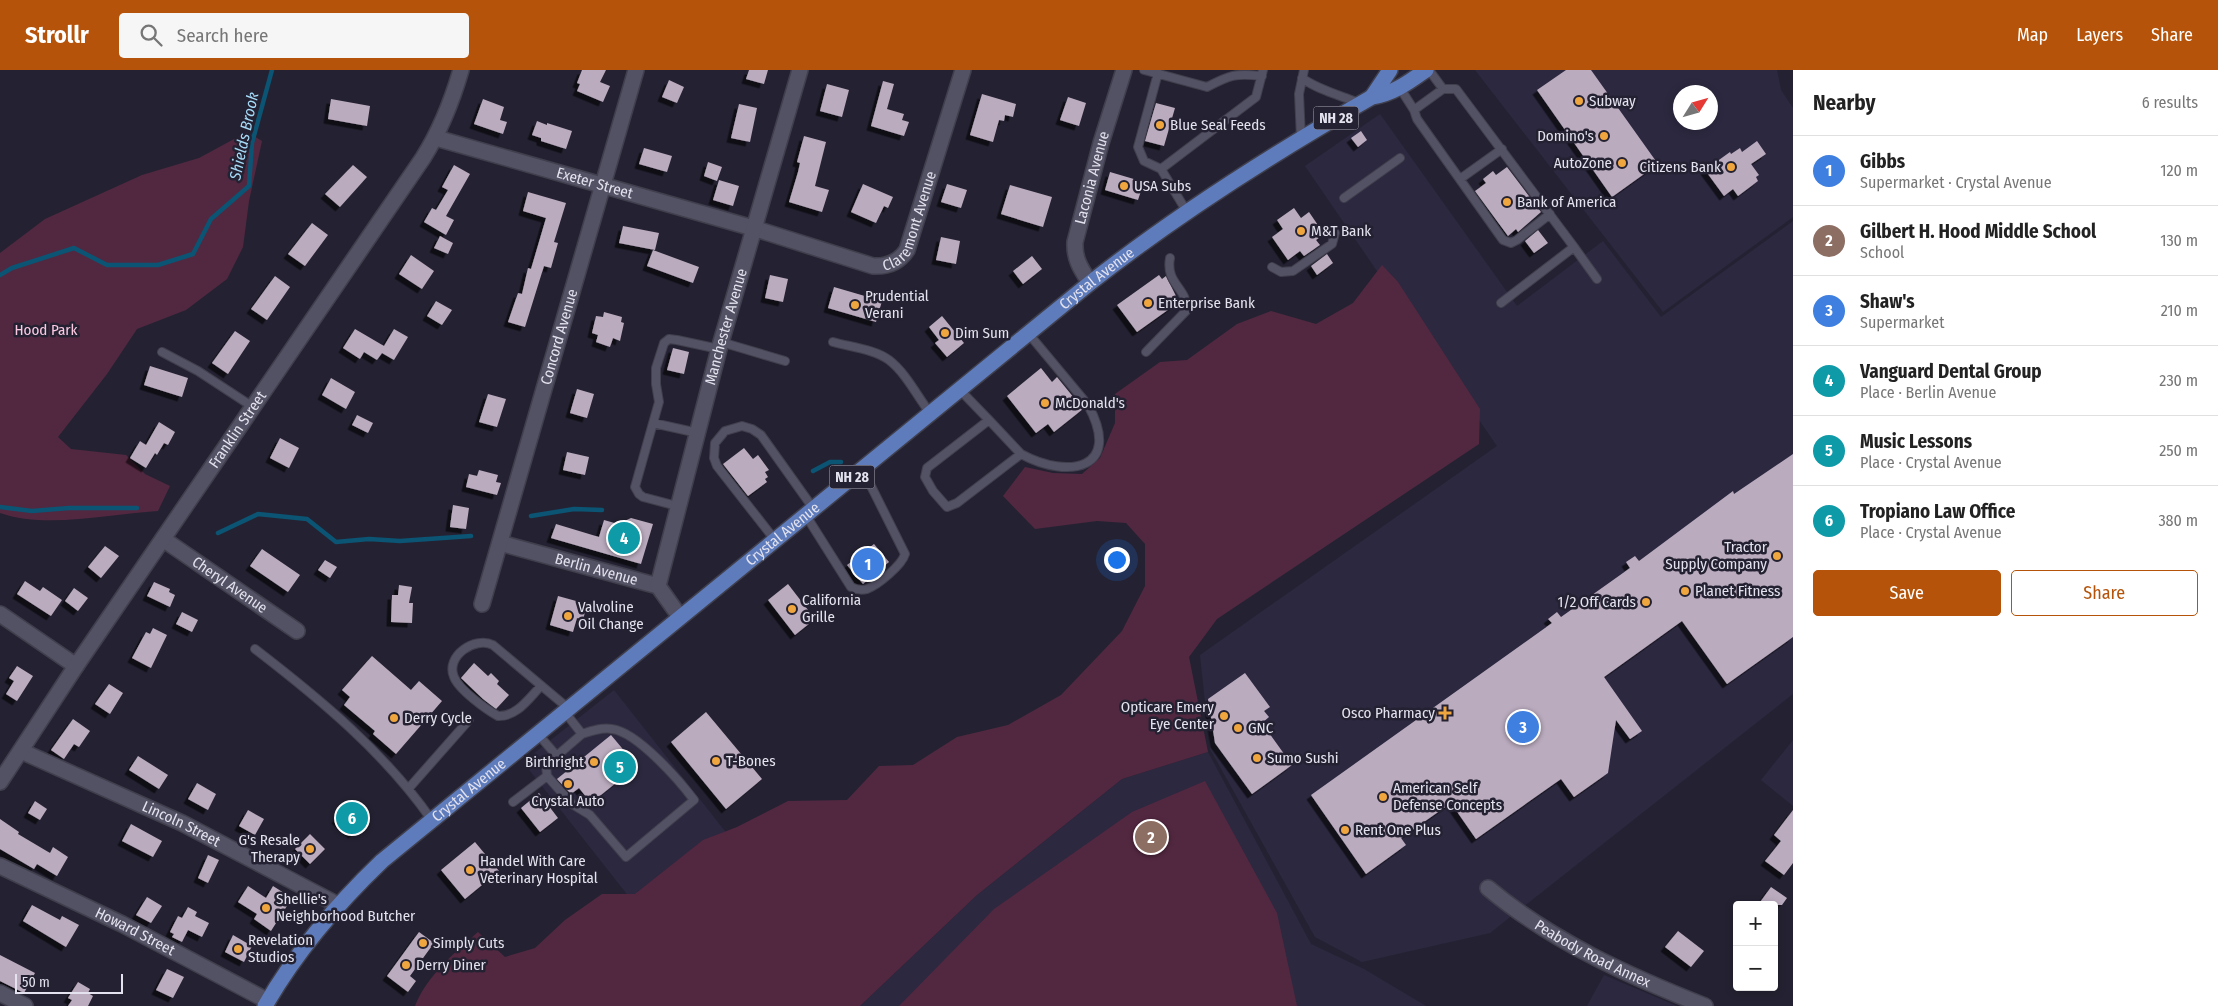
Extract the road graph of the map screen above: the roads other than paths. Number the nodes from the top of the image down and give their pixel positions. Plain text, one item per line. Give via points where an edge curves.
1 (461, 70) edge
2 (636, 70) edge
3 (800, 70) edge
4 (963, 70) edge
5 (1124, 70) edge
6 (1144, 70) edge
7 (1304, 70) edge
8 (1390, 70) edge
9 (1428, 70) edge
10 (1262, 73) edge
11 (1158, 74) junction
12 (1302, 78) junction
13 (1400, 88) junction
14 (1443, 89) junction
15 (1366, 101) junction
16 (1414, 110) junction
17 (436, 138) junction
18 (1301, 138) junction
19 (1502, 149) junction
20 (1400, 158) dead end
21 (1161, 170) junction
22 (1460, 179) junction
23 (602, 185) junction
24 (1344, 198) dead end
25 (1187, 212) junction
26 (1550, 214) junction
27 (753, 228) junction
28 (1336, 233) dead end
29 (1574, 247) junction
30 (1170, 258) dead end
31 (1272, 267) dead end
32 (1597, 279) dead end
33 (1090, 283) junction
34 (1501, 302) dead end
35 (1028, 333) junction
36 (833, 342) dead end
37 (720, 345) junction
38 (162, 352) dead end
39 (1146, 352) dead end
40 (785, 361) dead end
41 (959, 389) junction
42 (253, 407) junction
43 (930, 413) junction
44 (989, 420) junction
45 (653, 423) junction
46 (698, 433) junction
47 (1021, 454) junction
48 (862, 468) junction
49 (678, 506) junction
50 (809, 511) junction
51 (163, 539) junction
52 (775, 540) junction
53 (500, 543) junction
54 (658, 586) junction
55 (482, 604) dead end
56 (0, 614) edge
57 (680, 617) junction
58 (297, 631) dead end
59 (255, 649) dead end
60 (76, 666) junction
61 (541, 686) junction
62 (566, 709) junction
63 (469, 720) dead end
64 (537, 733) junction
65 (582, 734) junction
66 (22, 751) junction
67 (556, 755) junction
68 (547, 776) junction
69 (0, 782) edge
70 (408, 788) junction
71 (514, 802) dead end
72 (431, 819) junction
73 (0, 866) edge
74 (1488, 888) dead end
75 (338, 905) junction
76 (0, 993) edge
77 (266, 1004) edge
78 (25, 1006) edge
79 (1705, 1006) edge

1 - 17 street, Franklin Street
2 - 23 street, Concord Avenue
3 - 27 street, Manchester Avenue
4 - 27 street, Claremont Avenue via 910,242 902,257 887,265 873,266
5 - 33 street, Laconia Avenue via 1075,242 1077,264
6 - 11 lane
7 - 12 lane
8 - 15 main road, Crystal Avenue / NH 28
9 - 13 main road, Crystal Avenue / NH 28
9 - 14 lane
10 - 11 lane via 1239,73 1207,87
10 - 21 lane via 1256,97
11 - 21 lane via 1138,147 1144,161
12 - 15 lane via 1312,86
12 - 18 lane via 1299,94
13 - 15 main road, Crystal Avenue / NH 28
13 - 16 lane
14 - 16 lane
14 - 19 lane via 1456,89
15 - 18 main road, Crystal Avenue / NH 28
16 - 22 lane
17 - 23 street, Exeter Street
17 - 42 street, Franklin Street
18 - 25 main road, Crystal Avenue / NH 28
19 - 22 lane
19 - 26 lane
20 - 24 lane
21 - 25 lane
22 - 26 lane via 1507,242 1517,240
23 - 27 street, Exeter Street
23 - 53 street, Concord Avenue
25 - 33 main road, Crystal Avenue / NH 28
26 - 29 lane
27 - 37 street, Manchester Avenue
28 - 31 lane via 1332,244 1293,271 1281,272
29 - 32 lane
29 - 34 lane
30 - 39 lane via 1170,277 1185,297 1186,311
33 - 35 main road, Crystal Avenue / NH 28
35 - 41 main road, Crystal Avenue / NH 28
35 - 47 lane via 1088,404 1098,426 1099,443 1094,458 1077,467 1045,464
36 - 43 lane via 888,359
37 - 40 lane
37 - 45 lane via 669,339 664,342 656,368 659,402
37 - 46 street, Manchester Avenue
38 - 42 lane
41 - 43 main road, Crystal Avenue / NH 28
41 - 44 lane
42 - 51 street, Franklin Street
43 - 48 main road, Crystal Avenue / NH 28
44 - 47 lane
44 - 47 lane via 927,468 925,477 948,507
45 - 46 lane
45 - 49 lane via 635,487 643,497
46 - 49 street, Manchester Avenue
48 - 50 main road, Crystal Avenue / NH 28
48 - 50 lane via 905,554 903,561 874,585 866,590 851,587 837,568
49 - 54 street, Manchester Avenue
50 - 52 main road, Crystal Avenue / NH 28
50 - 52 lane via 761,435 742,426 719,436 713,450 717,466
51 - 58 street, Cheryl Avenue
51 - 60 street, Franklin Street
52 - 57 main road, Crystal Avenue / NH 28
53 - 54 street, Berlin Avenue
53 - 55 street, Concord Avenue
54 - 57 street, Berlin Avenue
56 - 60 street
57 - 62 main road, Crystal Avenue / NH 28
59 - 70 lane via 307,689
60 - 66 street, Franklin Street
61 - 61 lane via 487,642 469,646 454,663 454,676 465,691 493,713 504,716 516,712
61 - 62 lane
62 - 64 main road, Crystal Avenue / NH 28
62 - 65 lane
63 - 70 lane
64 - 67 lane
64 - 72 main road, Crystal Avenue / NH 28
65 - 67 lane
65 - 68 lane via 612,728 622,732 661,762 694,800 626,857 590,815 572,804
66 - 69 street, Franklin Street
66 - 75 street, Lincoln Street via 182,823
67 - 68 lane via 546,765
68 - 71 lane
70 - 72 lane
72 - 75 main road, Crystal Avenue / NH 28
73 - 77 street, Howard Street via 122,924
74 - 79 street, Peabody Road Annex via 1565,941
75 - 77 main road, Crystal Avenue / NH 28
76 - 78 street

